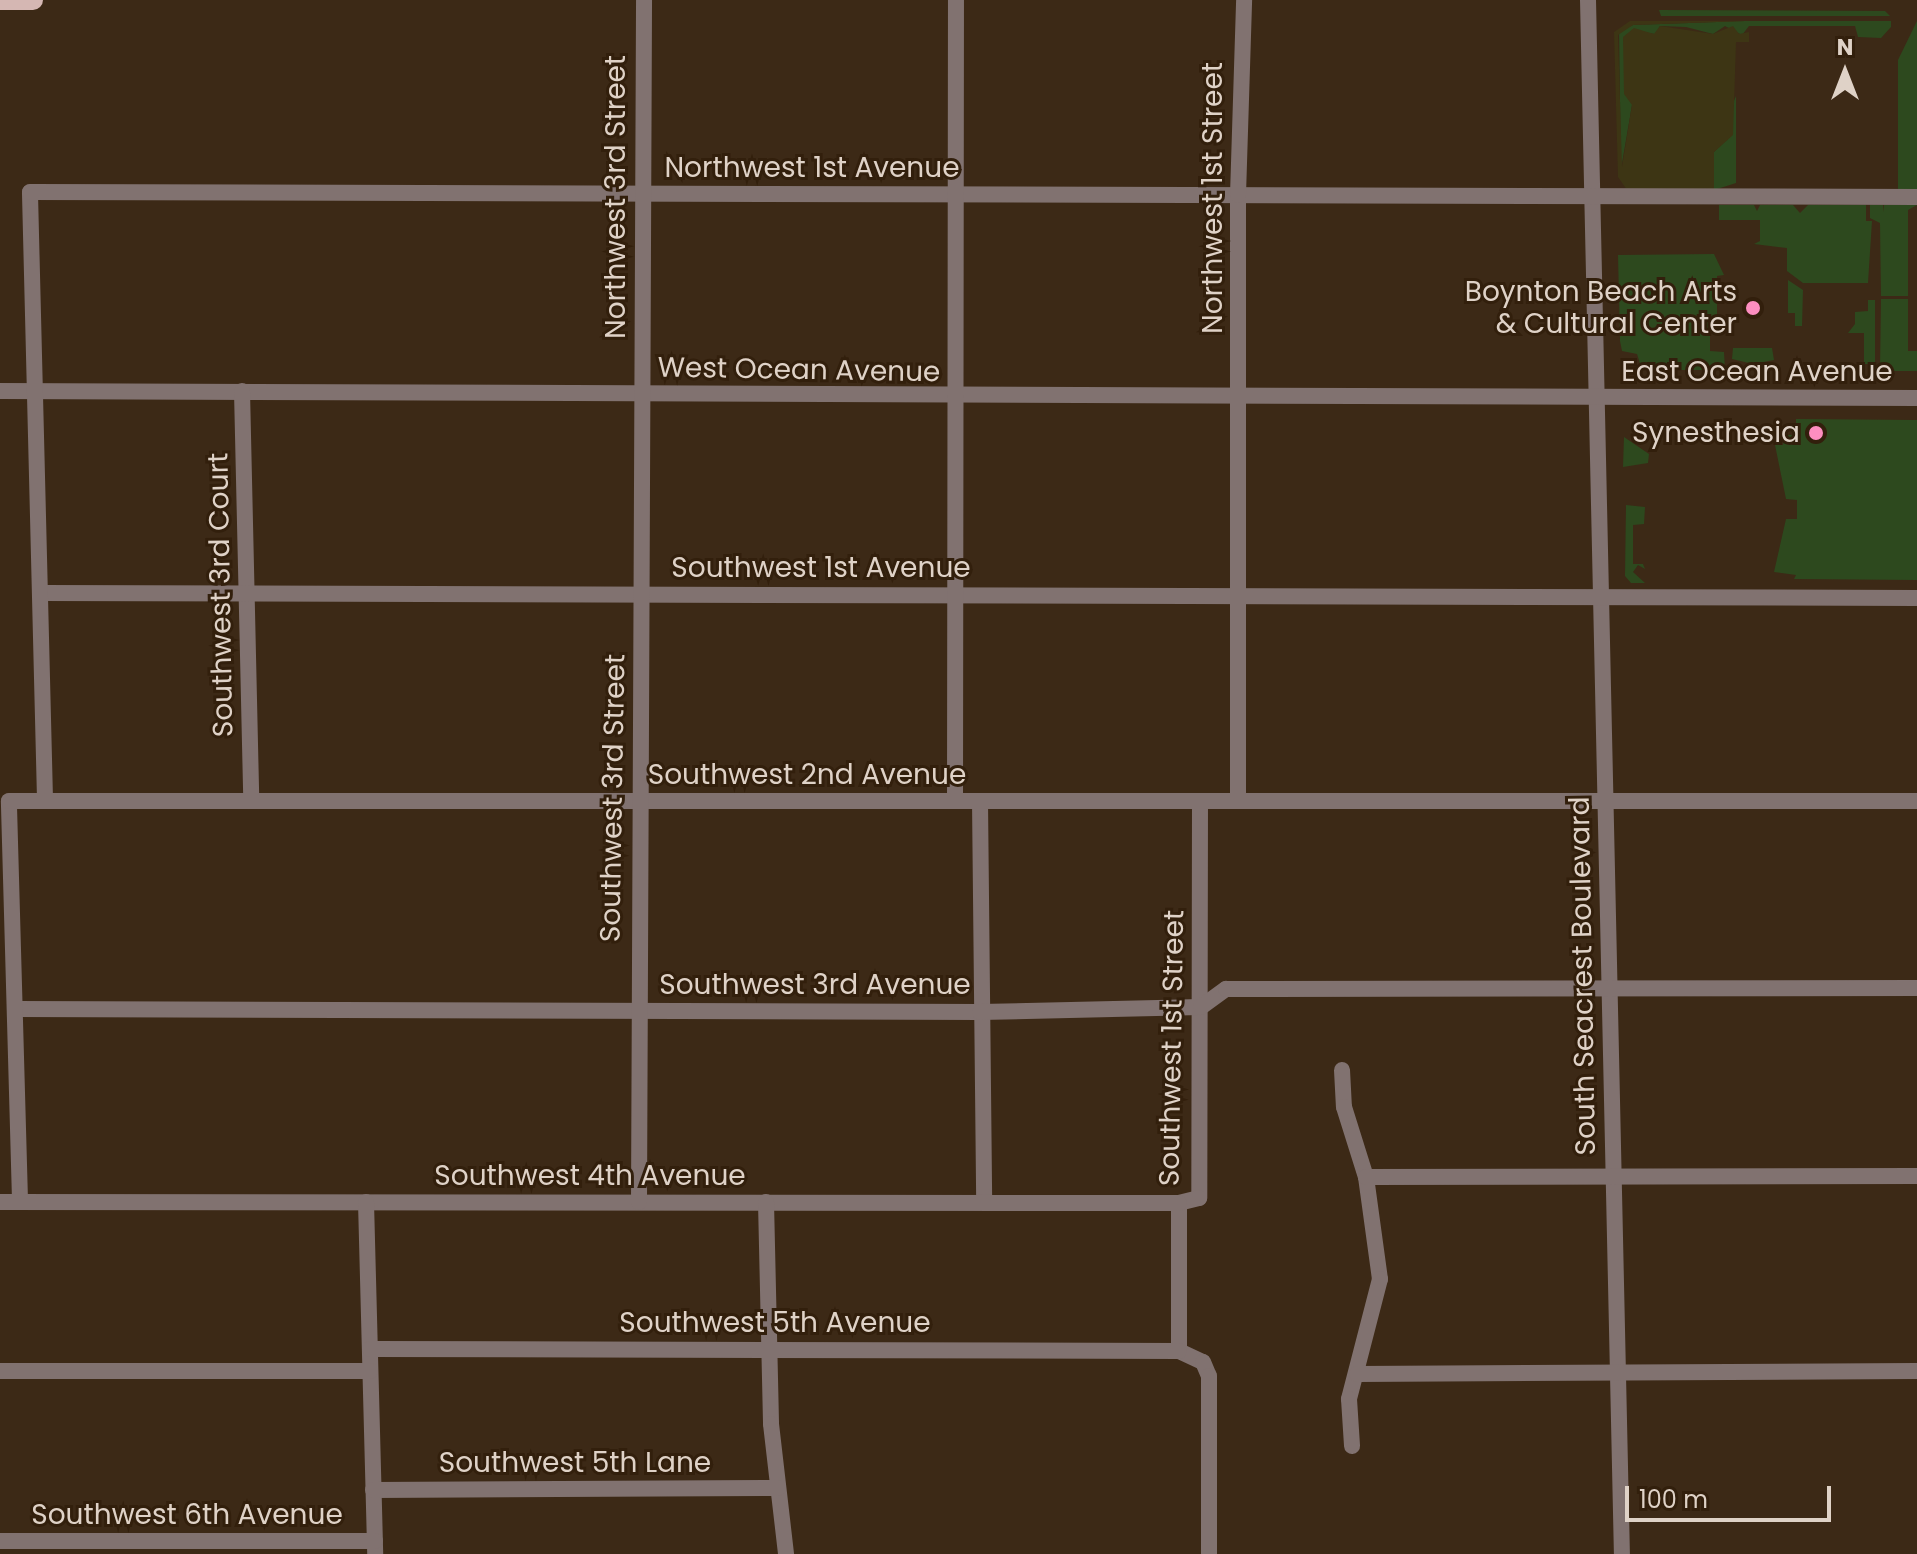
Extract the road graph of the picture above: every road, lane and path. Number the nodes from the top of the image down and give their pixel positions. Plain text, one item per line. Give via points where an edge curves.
1 (0, 0) edge
2 (33, 0) edge
3 (644, 0) edge
4 (956, 0) edge
5 (1244, 0) edge
6 (1588, 0) edge
7 (640, 194) junction
8 (955, 195) junction
9 (1238, 195) junction
10 (1593, 197) junction
11 (1917, 197) edge
12 (0, 391) edge
13 (37, 391) junction
14 (242, 391) junction
15 (642, 394) junction
16 (955, 397) junction
17 (1238, 397) junction
18 (1596, 397) junction
19 (1917, 398) edge
20 (41, 593) junction
21 (641, 593) junction
22 (247, 594) junction
23 (953, 595) junction
24 (1240, 598) junction
25 (1917, 598) edge
26 (1601, 599) junction
27 (251, 798) junction
28 (45, 799) junction
29 (639, 800) junction
30 (955, 801) junction
31 (980, 801) junction
32 (1200, 801) junction
33 (1238, 801) junction
34 (1917, 801) edge
35 (1605, 802) junction
36 (1917, 988) edge
37 (1610, 989) junction
38 (1201, 1007) junction
39 (16, 1009) junction
40 (636, 1011) junction
41 (980, 1012) junction
42 (1342, 1070) dead end
43 (1614, 1176) junction
44 (1917, 1176) edge
45 (1366, 1177) junction
46 (20, 1200) junction
47 (0, 1202) edge
48 (366, 1202) junction
49 (639, 1202) junction
50 (766, 1202) junction
51 (984, 1202) junction
52 (1179, 1203) junction
53 (370, 1349) junction
54 (771, 1349) junction
55 (1179, 1351) junction
56 (0, 1371) edge
57 (370, 1371) junction
58 (1917, 1371) edge
59 (1618, 1372) junction
60 (1357, 1374) junction
61 (1352, 1446) dead end
62 (778, 1488) junction
63 (373, 1490) junction
64 (0, 1541) edge
65 (375, 1547) edge
66 (786, 1554) edge
67 (1209, 1554) edge
68 (1622, 1554) edge

1 - 2 main road
3 - 7 street, Northwest 3rd Street
4 - 8 street
5 - 9 street, Northwest 1st Street
6 - 10 street, South Seacrest Boulevard
7 - 8 street, Northwest 1st Avenue
7 - 13 street, Northwest 1st Avenue via 30,192
7 - 15 street, Northwest 3rd Street
8 - 9 street, Northwest 1st Avenue
8 - 16 street
9 - 10 street, Northwest 1st Avenue
9 - 17 street, Northwest 1st Street
10 - 11 street, Northwest 1st Avenue
10 - 18 street, South Seacrest Boulevard
12 - 13 street, West Ocean Avenue
13 - 14 street, West Ocean Avenue
13 - 20 street
14 - 15 street, West Ocean Avenue
14 - 22 street, Southwest 3rd Court
15 - 16 street, West Ocean Avenue
15 - 21 street, Southwest 3rd Street
16 - 17 street, West Ocean Avenue
16 - 23 street
17 - 18 street, West Ocean Avenue
17 - 24 street
18 - 19 street, East Ocean Avenue
18 - 26 street, South Seacrest Boulevard
20 - 22 street, Southwest 1st Avenue
20 - 28 street
21 - 22 street, Southwest 1st Avenue
21 - 23 street, Southwest 1st Avenue
21 - 29 street, Southwest 3rd Street
22 - 27 street, Southwest 3rd Court
23 - 24 street, Southwest 1st Avenue
23 - 30 street
24 - 26 street, Southwest 1st Avenue
24 - 33 street
25 - 26 street, Southwest 1st Avenue
26 - 35 street, South Seacrest Boulevard
27 - 28 street, Southwest 2nd Avenue
27 - 29 street, Southwest 2nd Avenue
28 - 39 street, Southwest 2nd Avenue via 9,801
29 - 30 street, Southwest 2nd Avenue
29 - 40 street, Southwest 3rd Street
30 - 31 street, Southwest 2nd Avenue
31 - 32 street, Southwest 2nd Avenue
31 - 41 street
32 - 33 street, Southwest 2nd Avenue
32 - 38 street, Southwest 1st Street
33 - 35 street, Southwest 2nd Avenue
34 - 35 street, Southwest 2nd Avenue
35 - 37 street, South Seacrest Boulevard
36 - 37 street, Southwest 3rd Avenue
37 - 38 street, Southwest 3rd Avenue via 1226,989
37 - 43 street, South Seacrest Boulevard
38 - 41 street, Southwest 3rd Avenue
38 - 52 street, Southwest 1st Street via 1199,1198
39 - 40 street, Southwest 3rd Avenue
39 - 46 street
40 - 41 street, Southwest 3rd Avenue
40 - 49 street, Southwest 3rd Street
41 - 51 street
42 - 45 street via 1344,1107
43 - 44 street
43 - 45 street
43 - 59 street, South Seacrest Boulevard
45 - 60 street via 1380,1279
46 - 47 street, Southwest 4th Avenue
46 - 48 street, Southwest 4th Avenue
48 - 49 street, Southwest 4th Avenue
48 - 53 street
49 - 50 street, Southwest 4th Avenue
50 - 51 street, Southwest 4th Avenue
50 - 54 street
51 - 52 street, Southwest 4th Avenue
52 - 55 street, Southwest 1st Street
53 - 54 street, Southwest 5th Avenue
53 - 57 street
54 - 55 street, Southwest 5th Avenue
54 - 62 street
55 - 67 street via 1203,1362 1209,1376
56 - 57 street
57 - 63 street
58 - 59 street
59 - 60 street
59 - 68 street, South Seacrest Boulevard
60 - 61 street via 1348,1410
62 - 63 street, Southwest 5th Lane
62 - 66 street
63 - 65 street
64 - 65 street, Southwest 6th Avenue

